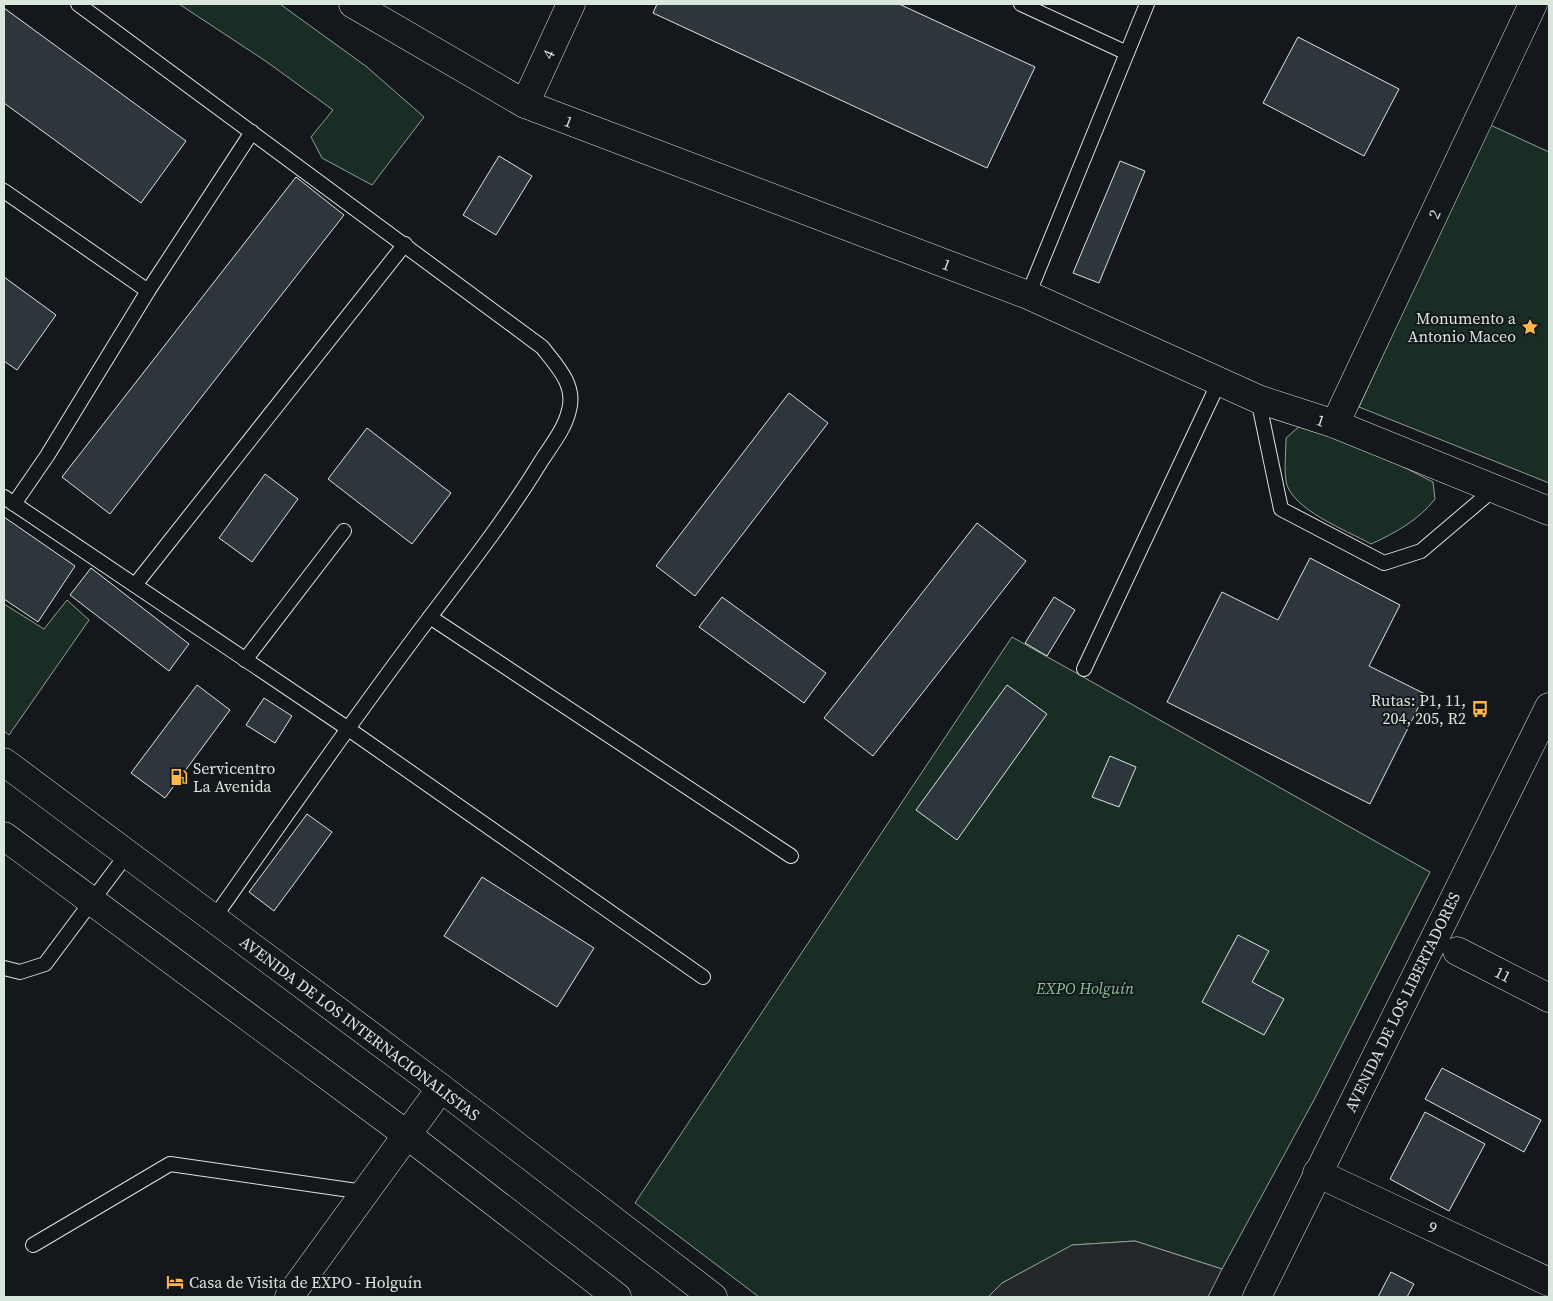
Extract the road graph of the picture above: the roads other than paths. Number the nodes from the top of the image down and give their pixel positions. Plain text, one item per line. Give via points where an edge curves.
1 (78, 4) edge
2 (353, 4) edge
3 (571, 4) edge
4 (1021, 4) edge
5 (1146, 4) edge
6 (1533, 4) edge
7 (1127, 53) junction
8 (525, 104) junction
9 (252, 132) junction
10 (4, 191) edge
11 (405, 244) junction
12 (148, 291) junction
13 (1028, 295) junction
14 (1219, 382) junction
15 (1258, 399) junction
16 (1335, 424) junction
17 (1494, 489) junction
18 (9, 500) edge
19 (1549, 511) edge
20 (344, 531) dead end
21 (135, 585) junction
22 (430, 617) junction
23 (245, 660) junction
24 (1084, 669) dead end
25 (1549, 707) edge
26 (347, 728) junction
27 (4, 762) edge
28 (4, 836) edge
29 (127, 854) junction
30 (791, 856) dead end
31 (92, 901) junction
32 (214, 918) junction
33 (1457, 951) dead end
34 (4, 968) edge
35 (703, 977) dead end
36 (1549, 998) edge
37 (441, 1088) junction
38 (406, 1134) junction
39 (1318, 1173) junction
40 (364, 1192) junction
41 (33, 1245) dead end
42 (1549, 1282) edge
43 (289, 1297) edge
44 (617, 1297) edge
45 (713, 1297) edge
46 (1257, 1297) edge

1 - 9 lane
2 - 8 main road, 1
3 - 8 main road, 4
4 - 7 lane
5 - 7 lane
6 - 16 main road, 2
7 - 13 lane
8 - 13 main road, 1
9 - 11 lane
9 - 12 lane
10 - 12 lane
11 - 21 lane
11 - 22 lane via 542,347 562,373 570,390 569,410 554,441 522,492
12 - 18 lane via 52,449
13 - 14 main road, 1
14 - 15 main road, 1
14 - 24 lane
15 - 16 main road, 1
15 - 17 lane via 1281,509 1384,563 1421,551
16 - 17 main road, 1
17 - 19 main road, 1
18 - 21 lane
20 - 23 lane
21 - 23 lane
22 - 26 lane
22 - 30 lane
23 - 26 lane
25 - 39 main road, AVENIDA DE LOS LIBERTADORES
26 - 32 lane
26 - 35 lane
27 - 29 main road, AVENIDA DE LOS INTERNACIONALISTAS
28 - 31 main road
29 - 31 lane
29 - 32 main road, AVENIDA DE LOS INTERNACIONALISTAS
31 - 34 lane via 45,964 20,972
31 - 38 main road
32 - 37 main road, AVENIDA DE LOS INTERNACIONALISTAS
33 - 36 main road, 11
37 - 38 main road
37 - 45 main road, AVENIDA DE LOS INTERNACIONALISTAS
38 - 40 main road
38 - 44 main road
39 - 42 main road, 9
39 - 46 main road, AVENIDA DE LOS LIBERTADORES
40 - 41 lane via 170,1164
40 - 43 main road

